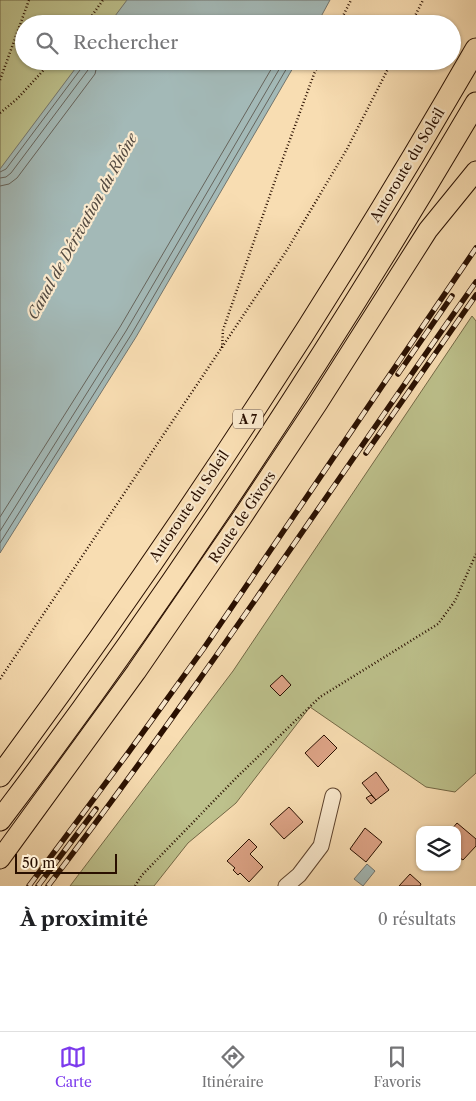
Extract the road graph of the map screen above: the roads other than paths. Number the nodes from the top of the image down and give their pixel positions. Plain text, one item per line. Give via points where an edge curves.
1 (476, 49) edge
2 (476, 103) edge
3 (476, 171) edge
4 (0, 776) edge
5 (333, 796) dead end
6 (0, 820) edge
7 (0, 859) edge
8 (286, 886) edge

1 - 4 highway, Autoroute du Soleil / A 7 via 348,262 233,442
2 - 6 highway, Autoroute du Soleil / A 7 via 371,276 215,518
3 - 7 main road, Route de Givors via 428,230 241,519 136,672
5 - 8 street via 321,846 299,875

